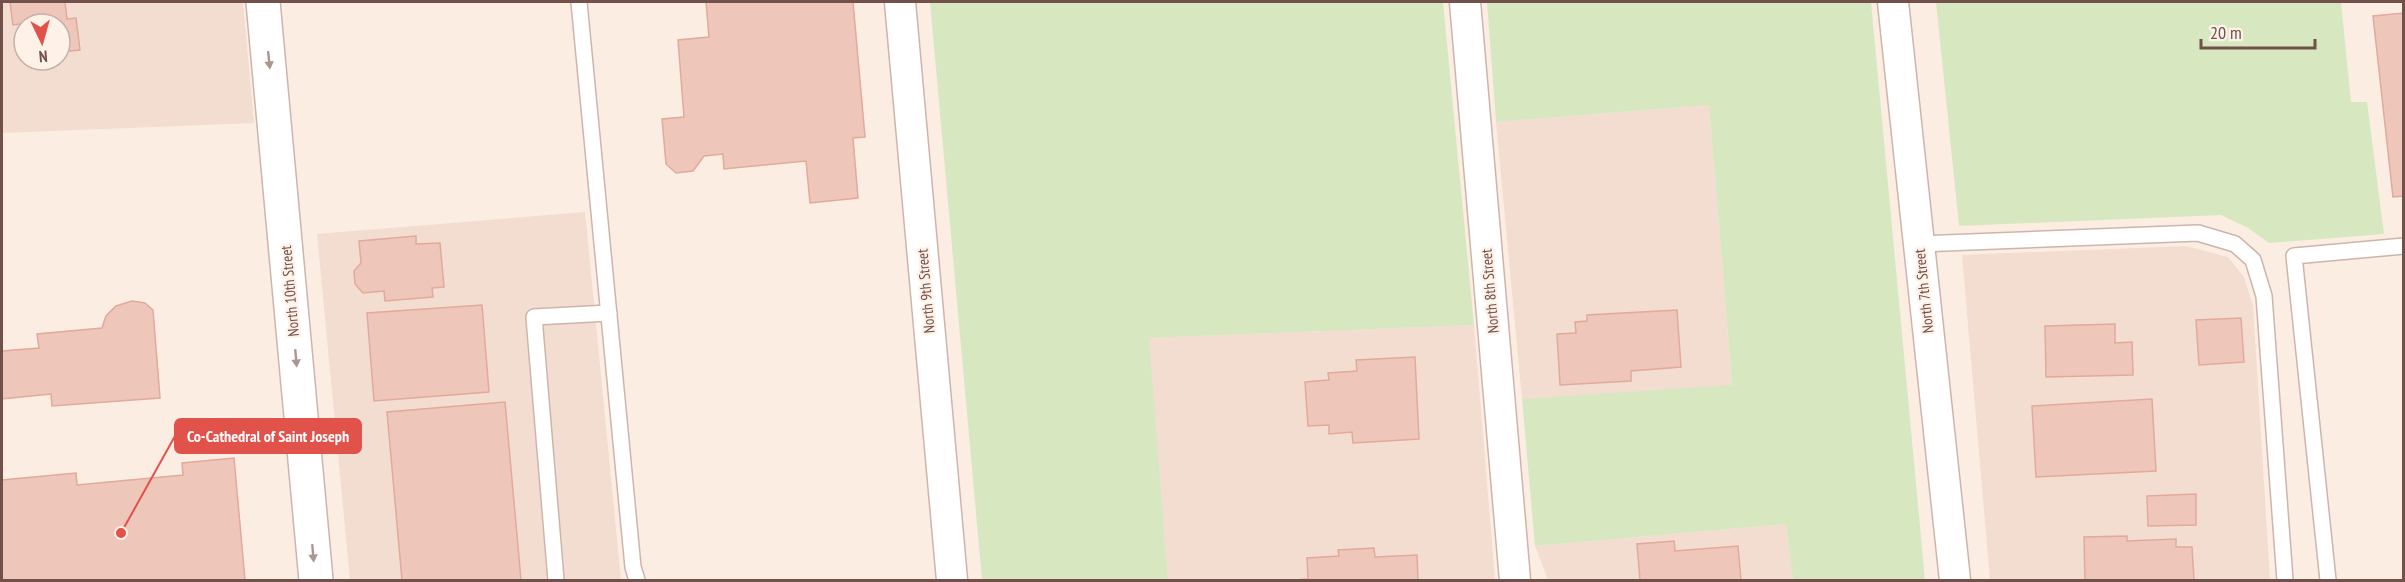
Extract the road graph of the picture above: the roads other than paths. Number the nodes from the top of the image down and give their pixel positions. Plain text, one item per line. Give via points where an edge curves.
1 (263, 2) edge
2 (579, 2) edge
3 (900, 2) edge
4 (1465, 2) edge
5 (1893, 2) edge
6 (1919, 244) junction
7 (2403, 246) edge
8 (609, 313) junction
9 (315, 580) edge
10 (556, 580) edge
11 (637, 580) edge
12 (952, 580) edge
13 (1515, 580) edge
14 (1955, 580) edge
15 (2285, 580) edge
16 (2328, 580) edge

1 -> 9 street, North 10th Street
2 - 8 lane
3 - 12 street, North 9th Street
4 - 13 street, North 8th Street
5 - 6 street, North 7th Street
6 - 14 street, North 7th Street
6 - 15 lane via 2198,233 2235,244 2253,260 2264,296
7 - 16 lane via 2294,256
8 - 10 lane via 534,317
8 - 11 lane

